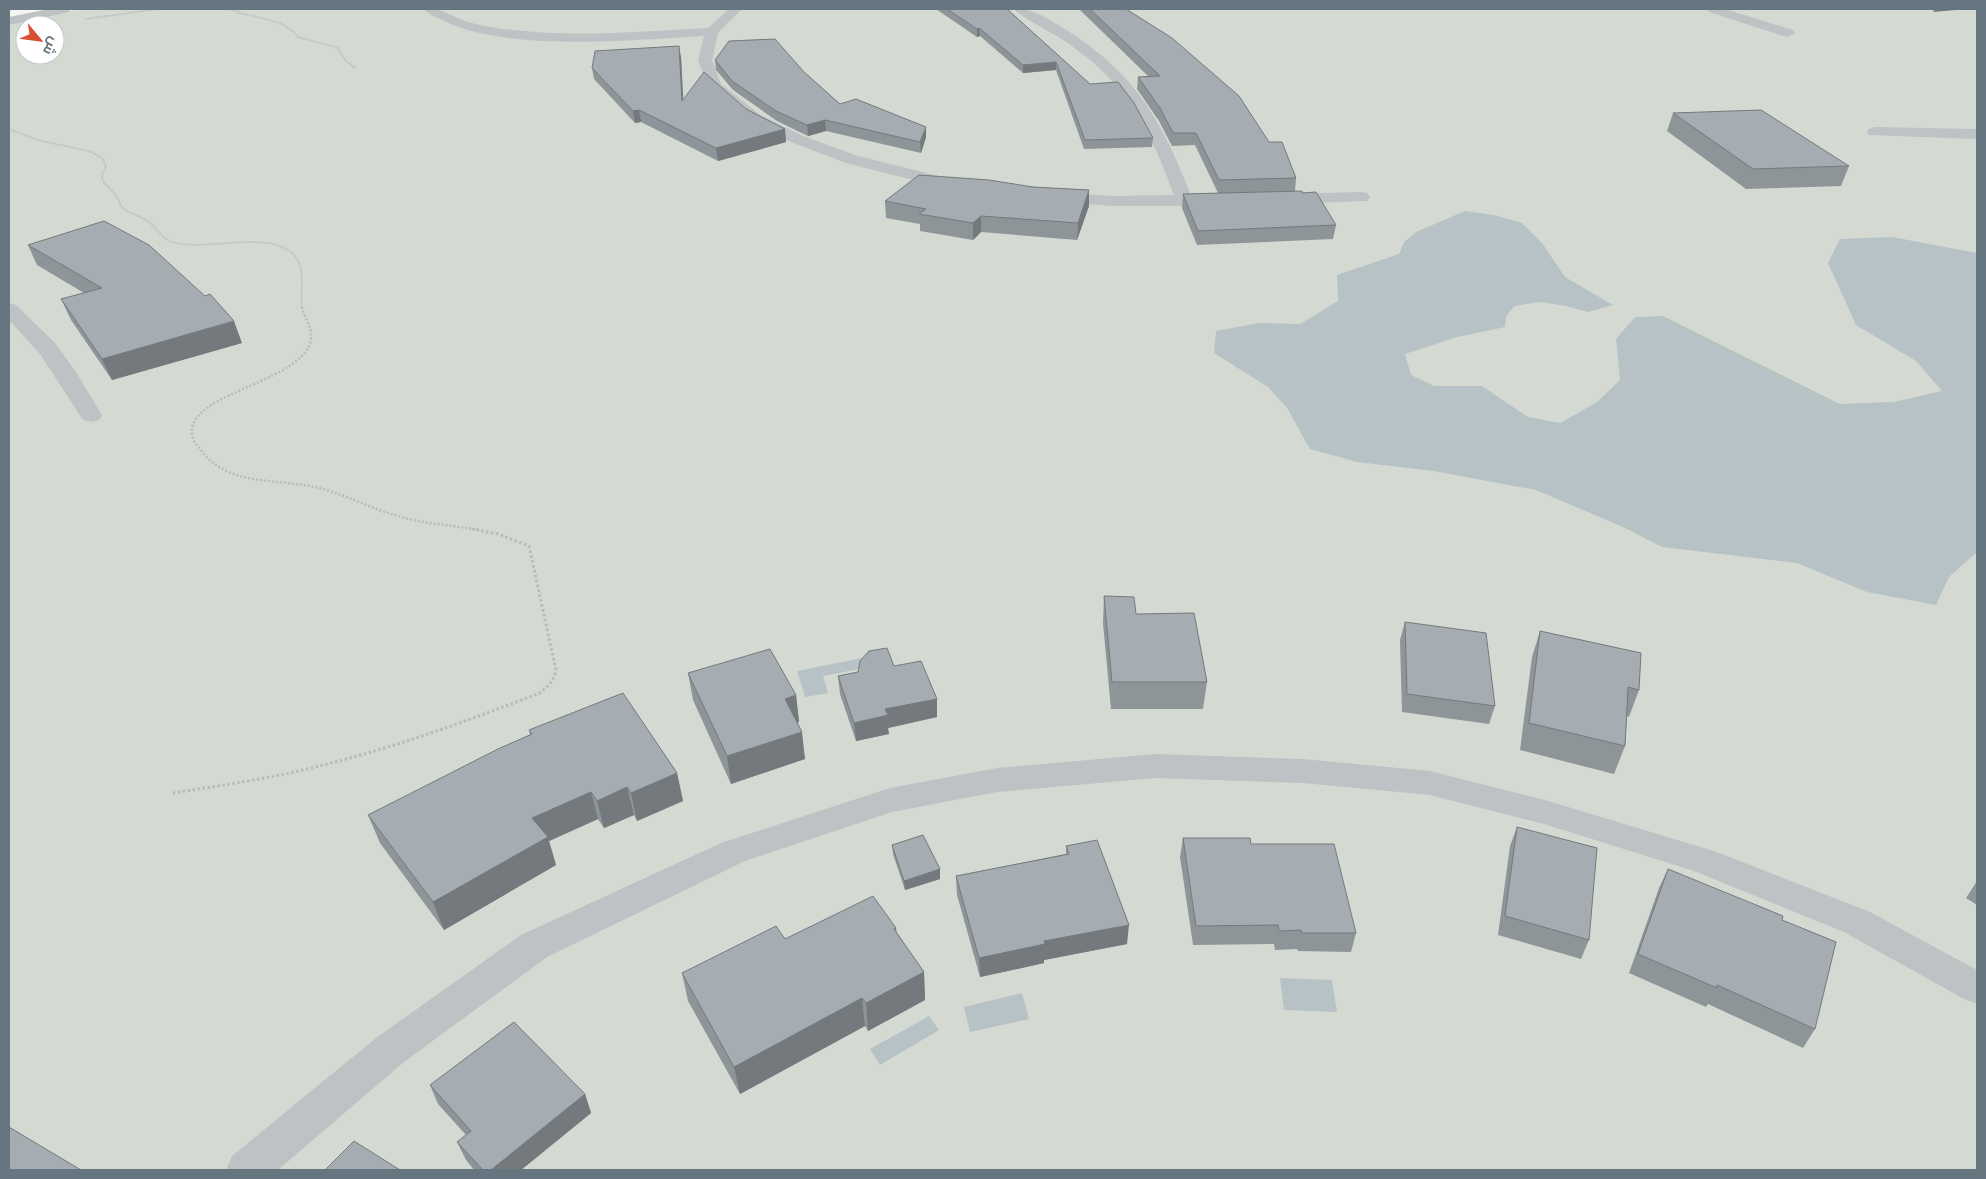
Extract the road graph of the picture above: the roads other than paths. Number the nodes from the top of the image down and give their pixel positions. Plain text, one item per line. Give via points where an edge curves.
1 (65, 9) edge
2 (430, 9) edge
3 (736, 9) edge
4 (1020, 9) edge
5 (1713, 9) edge
6 (9, 21) edge
7 (712, 32) junction
8 (1788, 33) dead end
9 (1875, 132) dead end
10 (1977, 134) edge
11 (971, 187) edge
12 (1036, 196) edge
13 (1361, 197) dead end
14 (1264, 199) edge
15 (1234, 200) edge
16 (1185, 201) junction
17 (9, 309) edge
18 (91, 415) dead end
19 (1977, 988) edge
20 (247, 1170) edge

1 - 6 street
2 - 7 street via 441,17 485,29 531,36
3 - 7 street
4 - 16 street via 1084,47 1121,80 1144,110 1168,156
5 - 8 street
7 - 11 street via 705,60 715,86 754,117 797,139 852,160
9 - 10 street
12 - 16 street
13 - 14 street
15 - 16 street
17 - 18 street via 48,349
19 - 20 street via 1857,922 1704,861 1546,812 1430,783 1303,771 1156,766 997,780 890,800 733,852 534,946 390,1050

